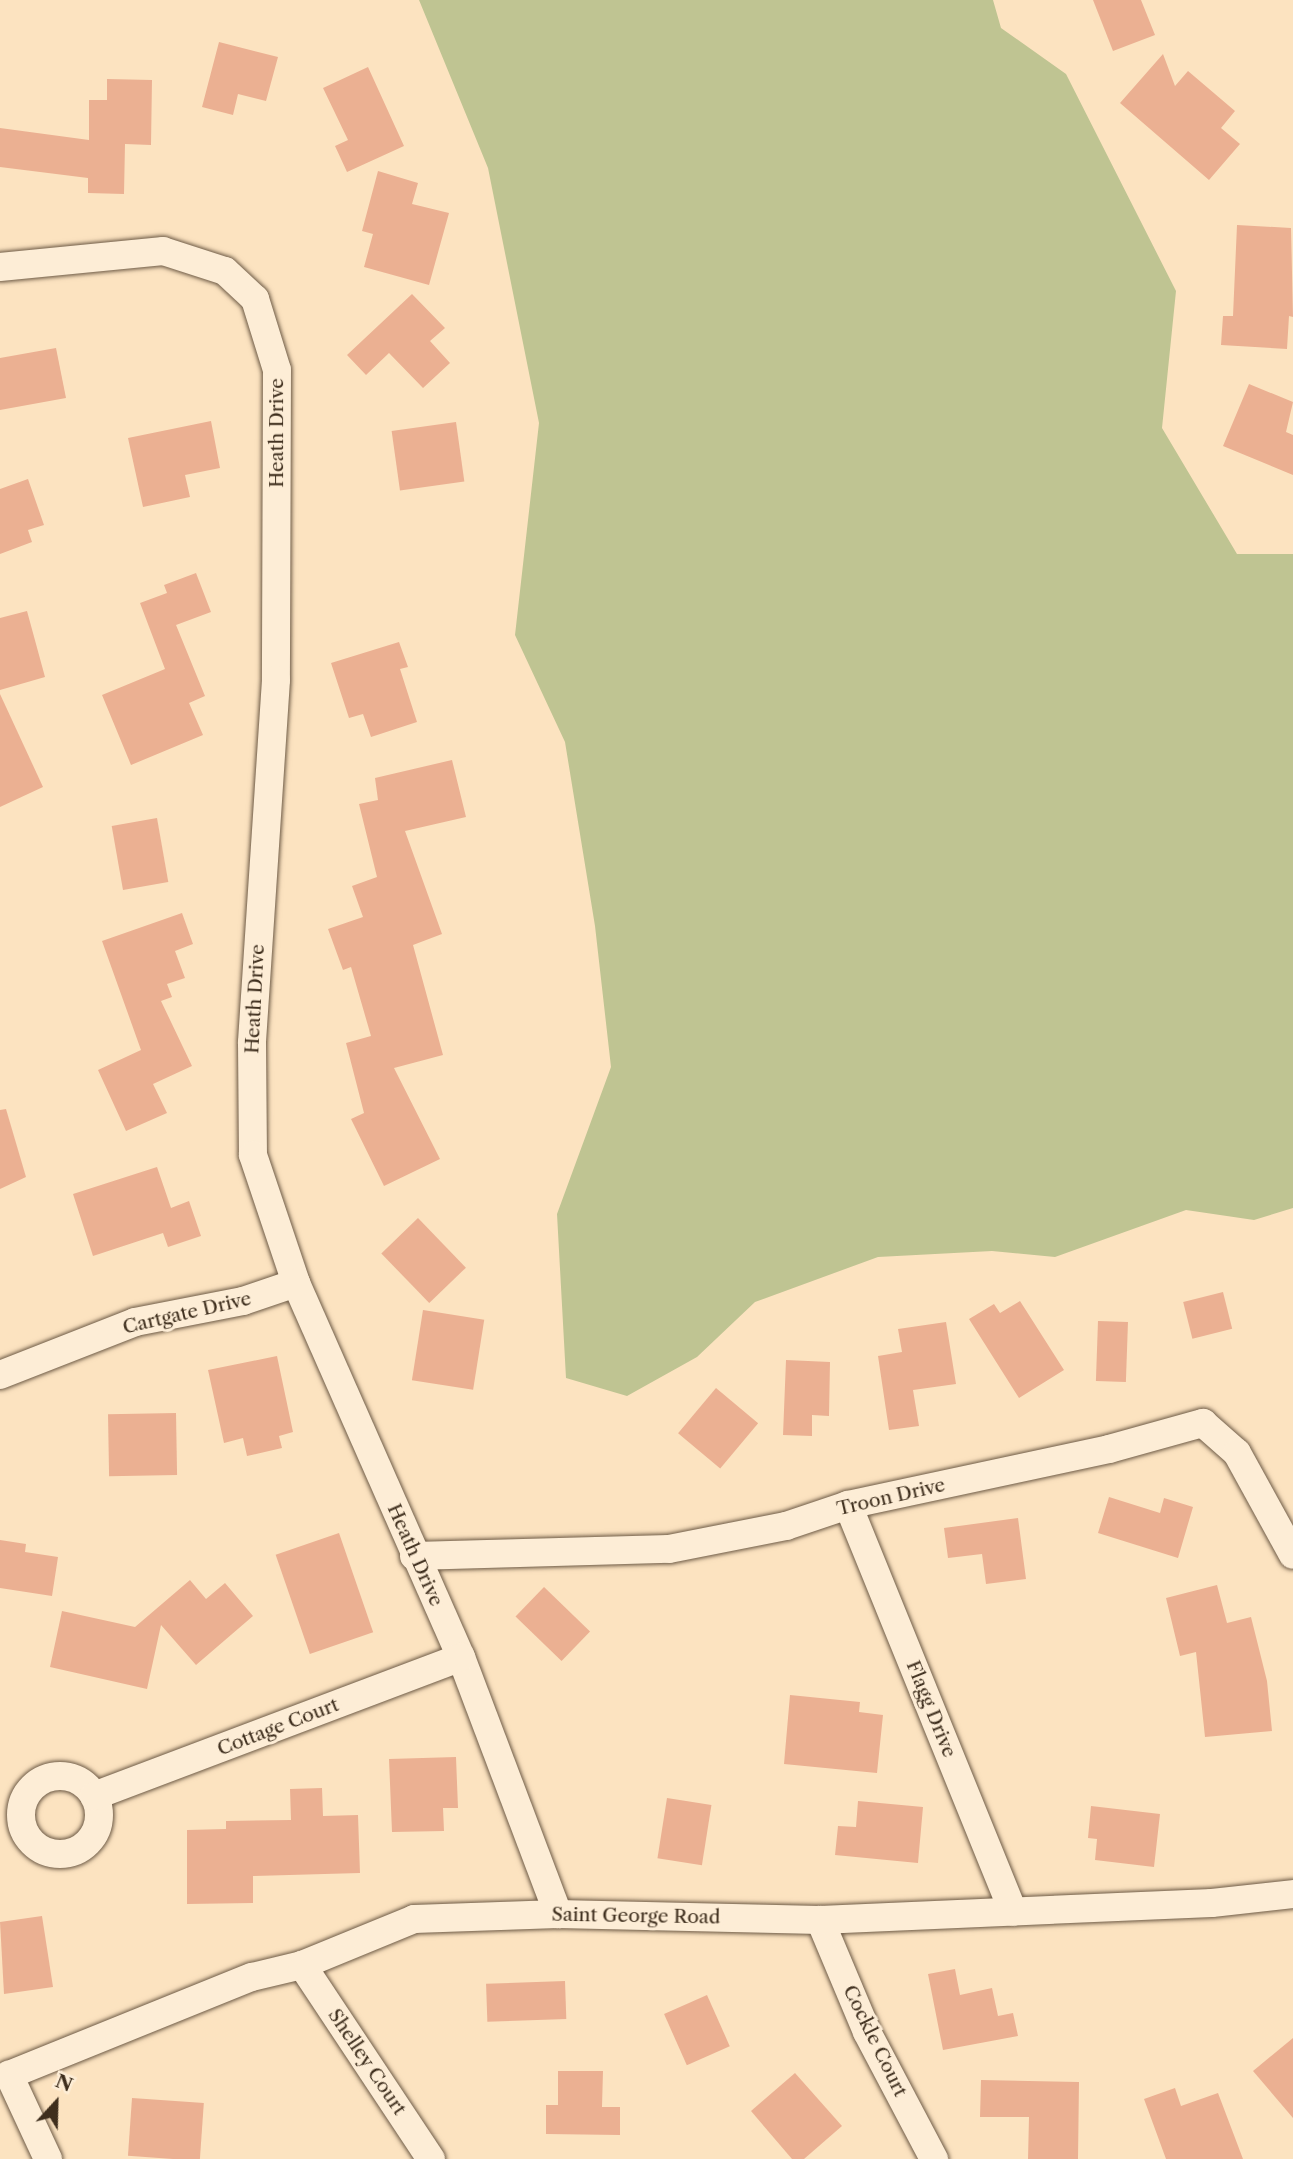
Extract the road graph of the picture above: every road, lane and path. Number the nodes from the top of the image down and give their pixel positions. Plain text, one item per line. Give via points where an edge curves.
1 (0, 267) edge
2 (296, 1283) junction
3 (0, 1375) edge
4 (848, 1505) junction
5 (1293, 1555) edge
6 (414, 1556) junction
7 (461, 1657) junction
8 (94, 1797) dead end
9 (1293, 1894) edge
10 (1013, 1913) junction
11 (558, 1914) junction
12 (820, 1920) junction
13 (302, 1965) junction
14 (48, 2159) edge
15 (431, 2159) edge
16 (934, 2159) edge

1 - 2 street, Heath Drive via 163,251 225,271 255,299 277,370 276,680 252,1043 253,1155
2 - 3 street, Cartgate Drive via 243,1301 135,1322
2 - 6 street, Heath Drive
4 - 5 street, Troon Drive via 1110,1449 1203,1423 1237,1453
4 - 6 street, Troon Drive via 786,1526 669,1549
4 - 10 street, Flagg Drive
6 - 7 street, Heath Drive
7 - 8 street, Cottage Court
7 - 11 street, Heath Drive
9 - 10 street, Saint George Road
10 - 12 street, Saint George Road
11 - 12 street, Saint George Road
11 - 13 street, Saint George Road via 414,1919
12 - 16 street, Cockle Court via 867,2032
13 - 14 street, Saint George Road via 253,1977 9,2075
13 - 15 street, Shelley Court

